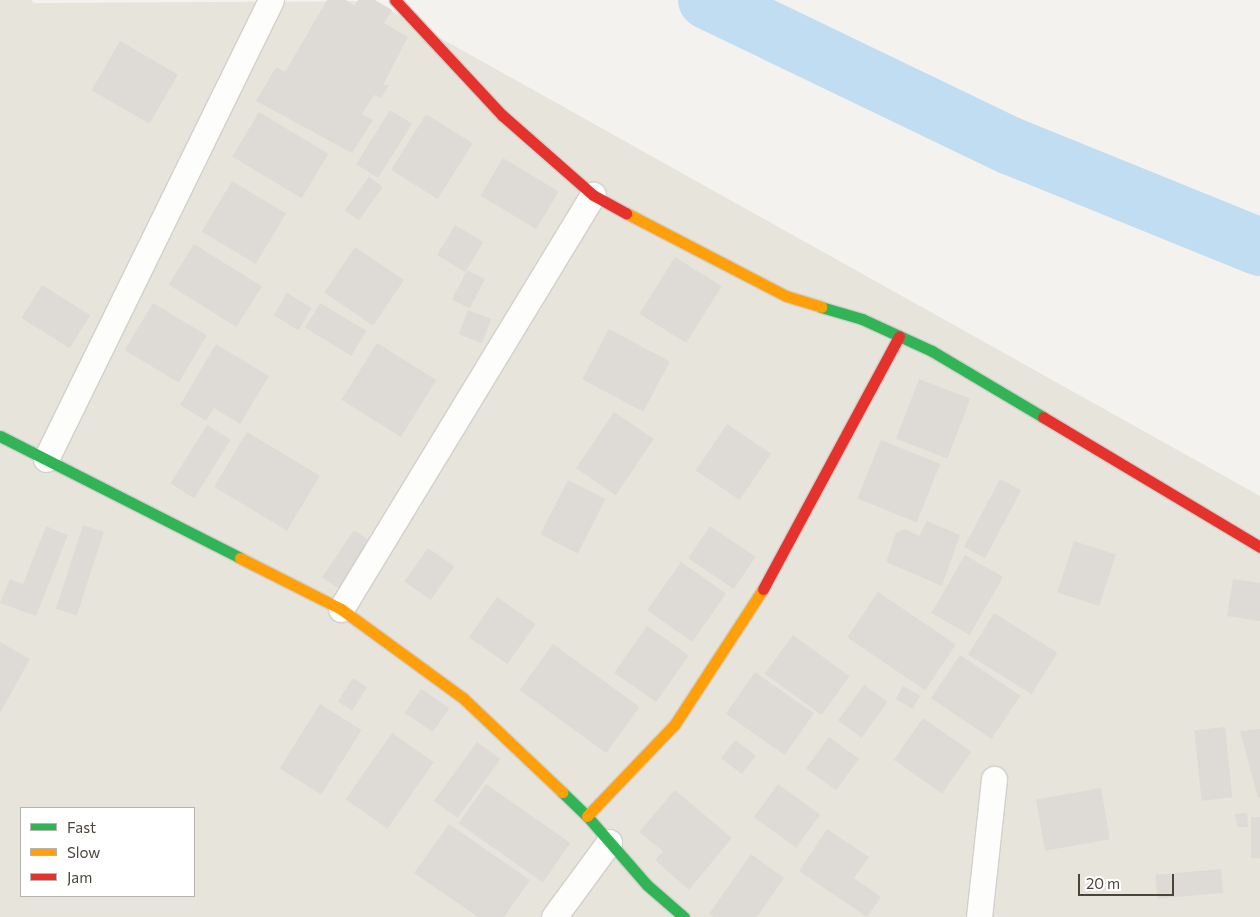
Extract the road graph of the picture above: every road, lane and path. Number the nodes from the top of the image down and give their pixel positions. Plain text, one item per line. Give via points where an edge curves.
1 (271, 0) edge
2 (395, 0) edge
3 (593, 195) junction
4 (899, 336) junction
5 (0, 436) edge
6 (46, 458) junction
7 (1260, 547) edge
8 (341, 609) junction
9 (994, 779) dead end
10 (587, 816) junction
11 (609, 842) junction
12 (554, 917) edge
13 (684, 917) edge
14 (979, 917) edge

1 - 6 street
2 - 3 street via 502,116
3 - 4 street via 786,296 862,319
3 - 8 street
4 - 7 street via 932,352
4 - 10 street via 763,589 676,724
5 - 6 street
6 - 8 street
8 - 10 street via 463,698
9 - 14 street
10 - 11 street
11 - 12 street
11 - 13 street via 647,885

